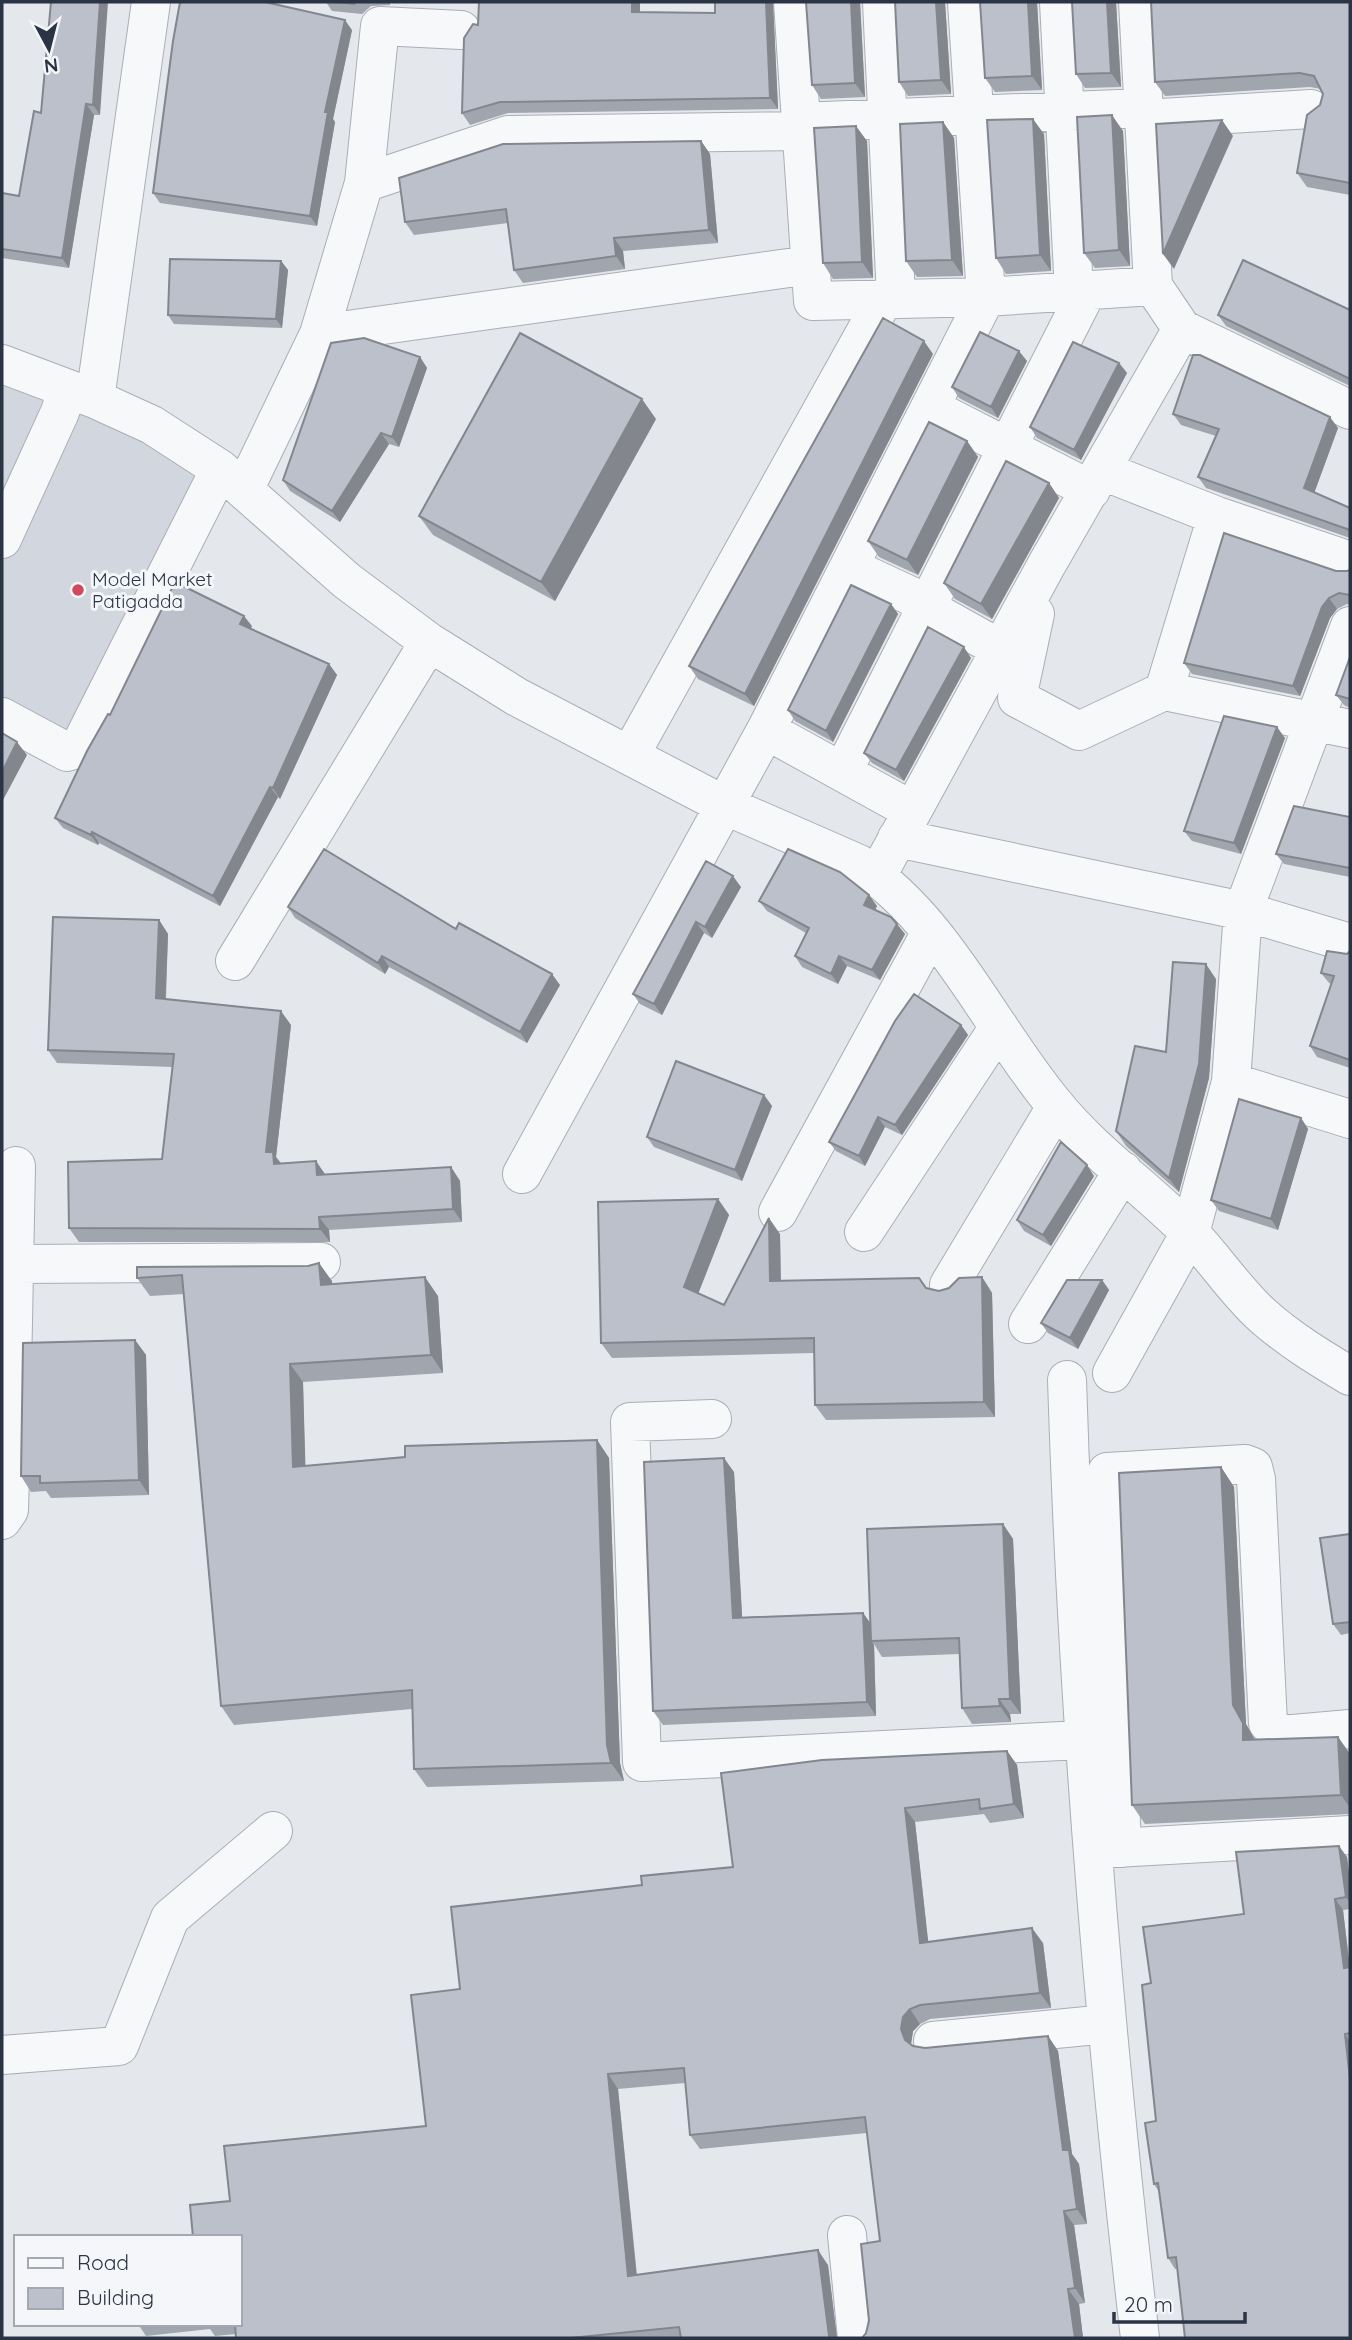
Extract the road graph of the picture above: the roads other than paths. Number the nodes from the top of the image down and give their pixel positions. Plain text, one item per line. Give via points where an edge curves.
1 (150, 2) edge
2 (793, 2) edge
3 (882, 2) edge
4 (967, 2) edge
5 (1059, 2) edge
6 (1138, 2) edge
7 (461, 30) dead end
8 (1311, 109) edge
9 (1065, 111) junction
10 (1144, 114) junction
11 (975, 115) junction
12 (888, 119) junction
13 (800, 127) junction
14 (364, 183) junction
15 (810, 265) junction
16 (1153, 286) junction
17 (1080, 291) junction
18 (890, 297) junction
19 (986, 297) junction
20 (1182, 329) junction
21 (319, 334) junction
22 (2, 365) edge
23 (81, 394) junction
24 (931, 408) junction
25 (1350, 410) edge
26 (1005, 448) junction
27 (232, 480) junction
28 (1097, 481) junction
29 (1217, 516) junction
30 (2, 539) edge
31 (1350, 561) edge
32 (1046, 564) junction
33 (849, 567) junction
34 (925, 607) junction
35 (1350, 626) edge
36 (429, 642) junction
37 (1002, 650) junction
38 (1164, 691) junction
39 (2, 717) edge
40 (1311, 723) junction
41 (1350, 729) edge
42 (766, 730) junction
43 (631, 755) junction
44 (843, 771) junction
45 (723, 805) junction
46 (904, 824) junction
47 (877, 876) junction
48 (1243, 911) junction
49 (930, 934) junction
50 (1350, 943) edge
51 (235, 961) dead end
52 (999, 1027) junction
53 (1231, 1082) junction
54 (1056, 1107) junction
55 (1350, 1119) edge
56 (16, 1166) dead end
57 (1123, 1171) junction
58 (522, 1174) dead end
59 (778, 1212) dead end
60 (864, 1233) dead end
61 (1190, 1233) junction
62 (321, 1262) edge
63 (15, 1264) junction
64 (948, 1285) edge
65 (1028, 1324) dead end
66 (1112, 1373) dead end
67 (1350, 1376) edge
68 (1067, 1380) dead end
69 (712, 1419) dead end
70 (1107, 1472) junction
71 (1068, 1473) junction
72 (2, 1520) edge
73 (1350, 1729) edge
74 (1082, 1740) junction
75 (273, 1832) dead end
76 (1350, 1835) edge
77 (1107, 1849) junction
78 (1107, 2024) junction
79 (933, 2041) dead end
80 (2, 2055) edge
81 (847, 2235) dead end
82 (857, 2338) edge
83 (1140, 2338) edge

1 - 23 street
2 - 13 street
3 - 12 street
4 - 11 street
5 - 9 street
6 - 10 street
7 - 14 street via 380,26
8 - 10 street
9 - 10 street
9 - 11 street
9 - 17 street
10 - 16 street
11 - 12 street
11 - 19 street
12 - 13 street
12 - 18 street
13 - 14 street via 508,135
13 - 15 street
14 - 21 street
15 - 18 street via 813,301
15 - 21 street
16 - 17 street
16 - 20 street
17 - 19 street
17 - 26 street
18 - 19 street
18 - 43 street
19 - 24 street
20 - 25 street
20 - 28 street
21 - 27 street
22 - 23 street
23 - 27 street via 152,425
23 - 30 street via 61,412
24 - 26 street
24 - 33 street
26 - 28 street
26 - 34 street
27 - 36 street via 347,581
27 - 39 street via 79,748 67,752
28 - 29 street
28 - 32 street
29 - 31 street
29 - 38 street
32 - 37 street
32 - 38 street via 1017,698 1079,731
33 - 34 street via 926,603
33 - 42 street
34 - 37 street
34 - 44 street
35 - 40 street
36 - 43 street via 517,697
36 - 51 street
37 - 46 street
38 - 40 street
40 - 41 street
40 - 48 street
42 - 44 street
42 - 45 street
43 - 45 street
44 - 46 street
45 - 47 street
45 - 58 street
46 - 47 street
46 - 48 street
47 - 49 street
48 - 50 street
48 - 53 street
49 - 52 street
49 - 59 street
52 - 54 street
52 - 60 street
53 - 55 street
53 - 61 street
54 - 57 street
54 - 64 street
56 - 63 street
57 - 61 street
57 - 65 street
61 - 66 street
61 - 67 street via 1262,1315
62 - 63 street
63 - 72 street via 9,1510
68 - 71 street
69 - 74 street via 630,1422 642,1762
70 - 71 street
70 - 73 street via 1253,1467 1268,1723 1281,1735
70 - 77 street
71 - 74 street
74 - 77 street
75 - 80 street via 170,1918 119,2046
76 - 77 street
77 - 78 street
78 - 79 street
78 - 83 street
81 - 82 street

